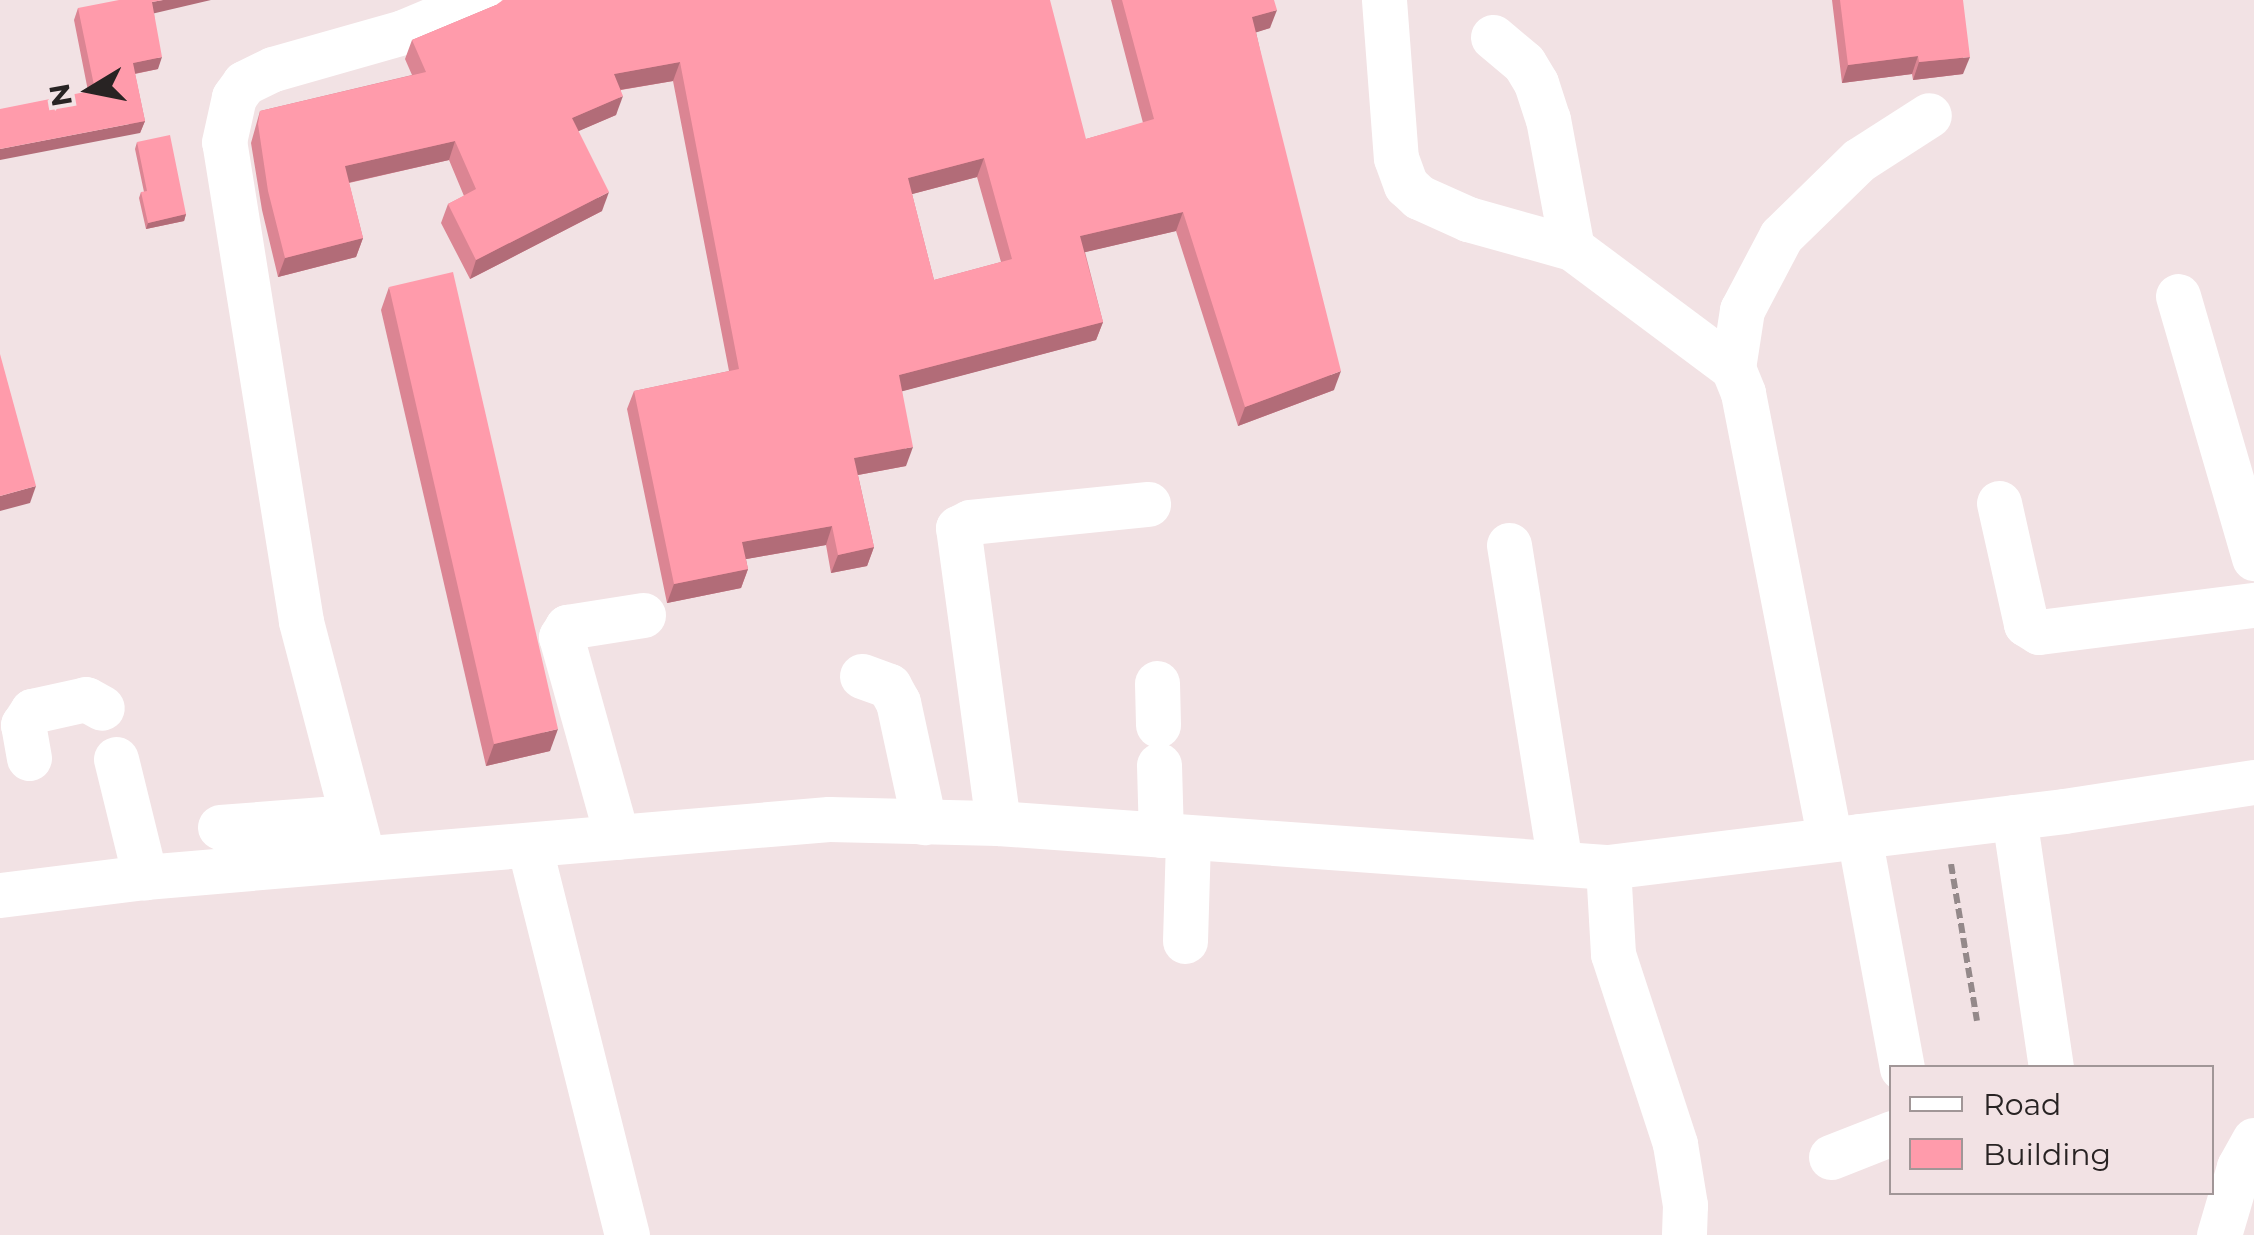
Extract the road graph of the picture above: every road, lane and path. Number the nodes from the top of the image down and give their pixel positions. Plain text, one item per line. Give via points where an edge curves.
1 (478, 0) edge
2 (1384, 0) edge
3 (1493, 37) dead end
4 (1929, 115) dead end
5 (1572, 248) junction
6 (2178, 296) dead end
7 (1733, 368) junction
8 (2000, 503) dead end
9 (1148, 504) dead end
10 (1508, 544) dead end
11 (2254, 558) edge
12 (2254, 605) edge
13 (643, 615) dead end
14 (862, 676) dead end
15 (102, 708) dead end
16 (1158, 724) dead end
17 (29, 758) dead end
18 (116, 759) dead end
19 (2254, 782) edge
20 (2014, 817) junction
21 (924, 822) junction
22 (998, 824) junction
23 (1945, 826) junction
24 (220, 827) dead end
25 (1174, 836) junction
26 (617, 837) junction
27 (357, 838) junction
28 (1844, 838) junction
29 (529, 845) junction
30 (1560, 863) junction
31 (1608, 867) junction
32 (145, 877) junction
33 (0, 894) edge
34 (1185, 941) dead end
35 (1977, 1021) dead end
36 (1901, 1065) edge
37 (2051, 1065) edge
38 (1889, 1134) edge
39 (2254, 1140) edge
40 (1831, 1157) dead end
41 (627, 1235) edge
42 (1684, 1235) edge
43 (2219, 1235) edge

1 - 27 street via 403,32 244,83 224,142 301,621
2 - 5 street via 1396,158 1406,186 1468,219
3 - 5 street via 1524,62 1536,82
4 - 7 street via 1860,160 1781,236 1742,310
5 - 7 street
6 - 11 street
7 - 28 street
8 - 12 street via 2026,624 2039,632
9 - 22 street via 958,528
10 - 30 street
13 - 26 street via 567,628 561,637
14 - 21 street via 888,686 898,702
15 - 17 street via 86,699 32,711 23,724
16 - 25 street
18 - 32 street
19 - 20 street
20 - 23 street
20 - 37 street
21 - 22 street
21 - 26 street via 829,820
22 - 25 street
23 - 28 street
23 - 35 path
24 - 27 street
25 - 30 street
25 - 34 street
26 - 29 street
27 - 29 street
27 - 32 street
28 - 31 street
28 - 36 street
29 - 41 street
30 - 31 street
31 - 42 street via 1613,954 1675,1144
32 - 33 street
38 - 40 street
39 - 43 street

